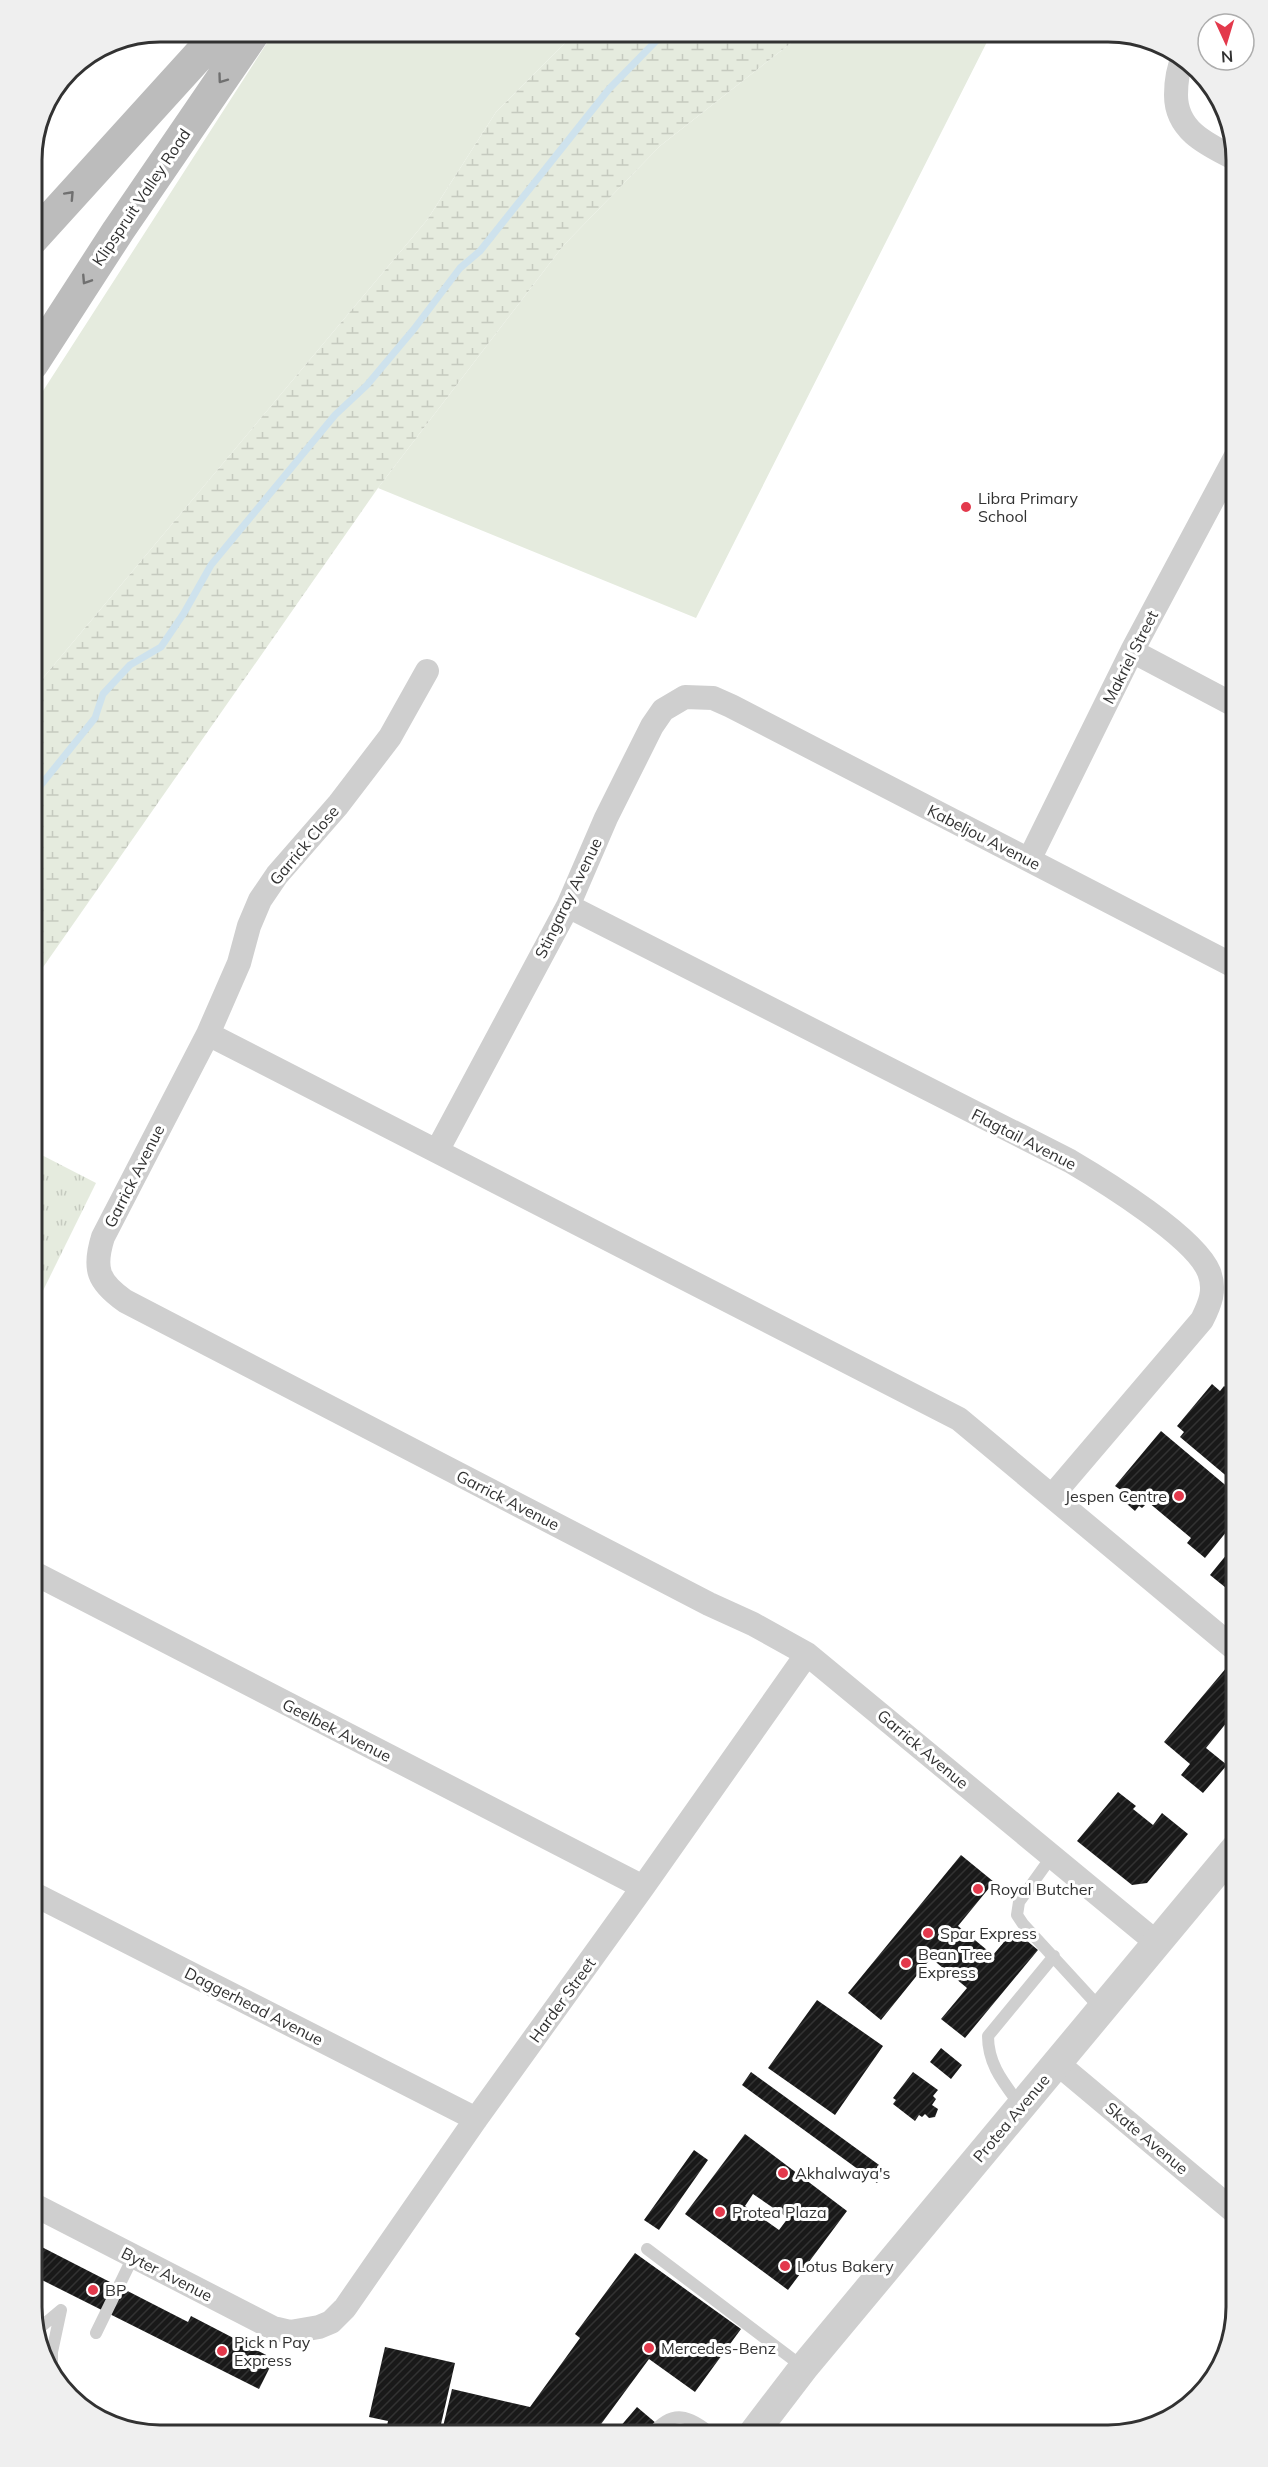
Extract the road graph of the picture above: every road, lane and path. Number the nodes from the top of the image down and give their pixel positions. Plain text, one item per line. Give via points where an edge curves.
1 (211, 42) edge
2 (247, 42) edge
3 (1181, 67) edge
4 (1226, 153) edge
5 (42, 228) edge
6 (42, 349) edge
7 (1226, 475) edge
8 (1132, 651) junction
9 (427, 671) dead end
10 (1226, 701) edge
11 (731, 706) joint
12 (1029, 860) junction
13 (568, 906) junction
14 (1226, 962) edge
15 (208, 1034) junction
16 (437, 1151) junction
17 (1052, 1496) junction
18 (42, 1577) edge
19 (1226, 1642) edge
20 (807, 1654) junction
21 (1052, 1856) junction
22 (1226, 1860) edge
23 (643, 1887) junction
24 (42, 1898) edge
25 (1157, 1943) junction
26 (1054, 1956) junction
27 (1101, 2009) junction
28 (1057, 2063) junction
29 (1021, 2106) junction
30 (476, 2120) junction
31 (1226, 2205) edge
32 (42, 2209) edge
33 (647, 2249) dead end
34 (133, 2257) junction
35 (43, 2325) edge
36 (306, 2331) joint
37 (96, 2333) dead end
38 (52, 2354) edge
39 (795, 2379) junction
40 (659, 2425) edge
41 (701, 2425) edge
42 (748, 2425) edge
43 (760, 2425) edge

5 -> 1 main road
2 -> 6 main road, Klipspruit Valley Road
3 - 4 street via 1176,85 1180,119 1190,132
7 - 8 street, Makriel Street
8 - 10 street
8 - 12 street, Makriel Street
9 - 15 street, Garrick Close via 390,737 260,900 239,963
11 - 12 street, Kabeljou Avenue
11 - 13 street, Stingaray Avenue via 698,696 685,697 663,710 606,818
12 - 14 street, Kabeljou Avenue
13 - 16 street, Stingaray Avenue
13 - 17 street, Flagtail Avenue via 1070,1161 1128,1197 1202,1260 1213,1293 1202,1320
15 - 16 street
15 - 20 street, Garrick Avenue via 104,1237 98,1266 107,1288 125,1301
16 - 17 street via 945,1410
17 - 19 street
18 - 23 street, Geelbek Avenue
20 - 21 street, Garrick Avenue
20 - 23 street, Harder Street
21 - 25 street, Garrick Avenue
21 - 26 lane via 1018,1902 1017,1915
22 - 25 street, Protea Avenue
23 - 30 street, Harder Street
24 - 30 street, Daggerhead Avenue
25 - 27 street, Protea Avenue
26 - 27 lane
26 - 29 lane via 988,2036 993,2066
27 - 28 street, Protea Avenue
28 - 29 street, Protea Avenue
28 - 31 street, Skate Avenue
29 - 39 street, Protea Avenue
30 - 36 street, Harder Street via 345,2308 331,2322
32 - 34 street, Byter Avenue
33 - 39 lane
34 - 36 street, Byter Avenue via 273,2328
34 - 37 lane
35 - 38 lane via 61,2310
39 - 42 street, Protea Avenue
39 - 43 street, Protea Avenue
40 - 41 lane via 668,2418 679,2417

